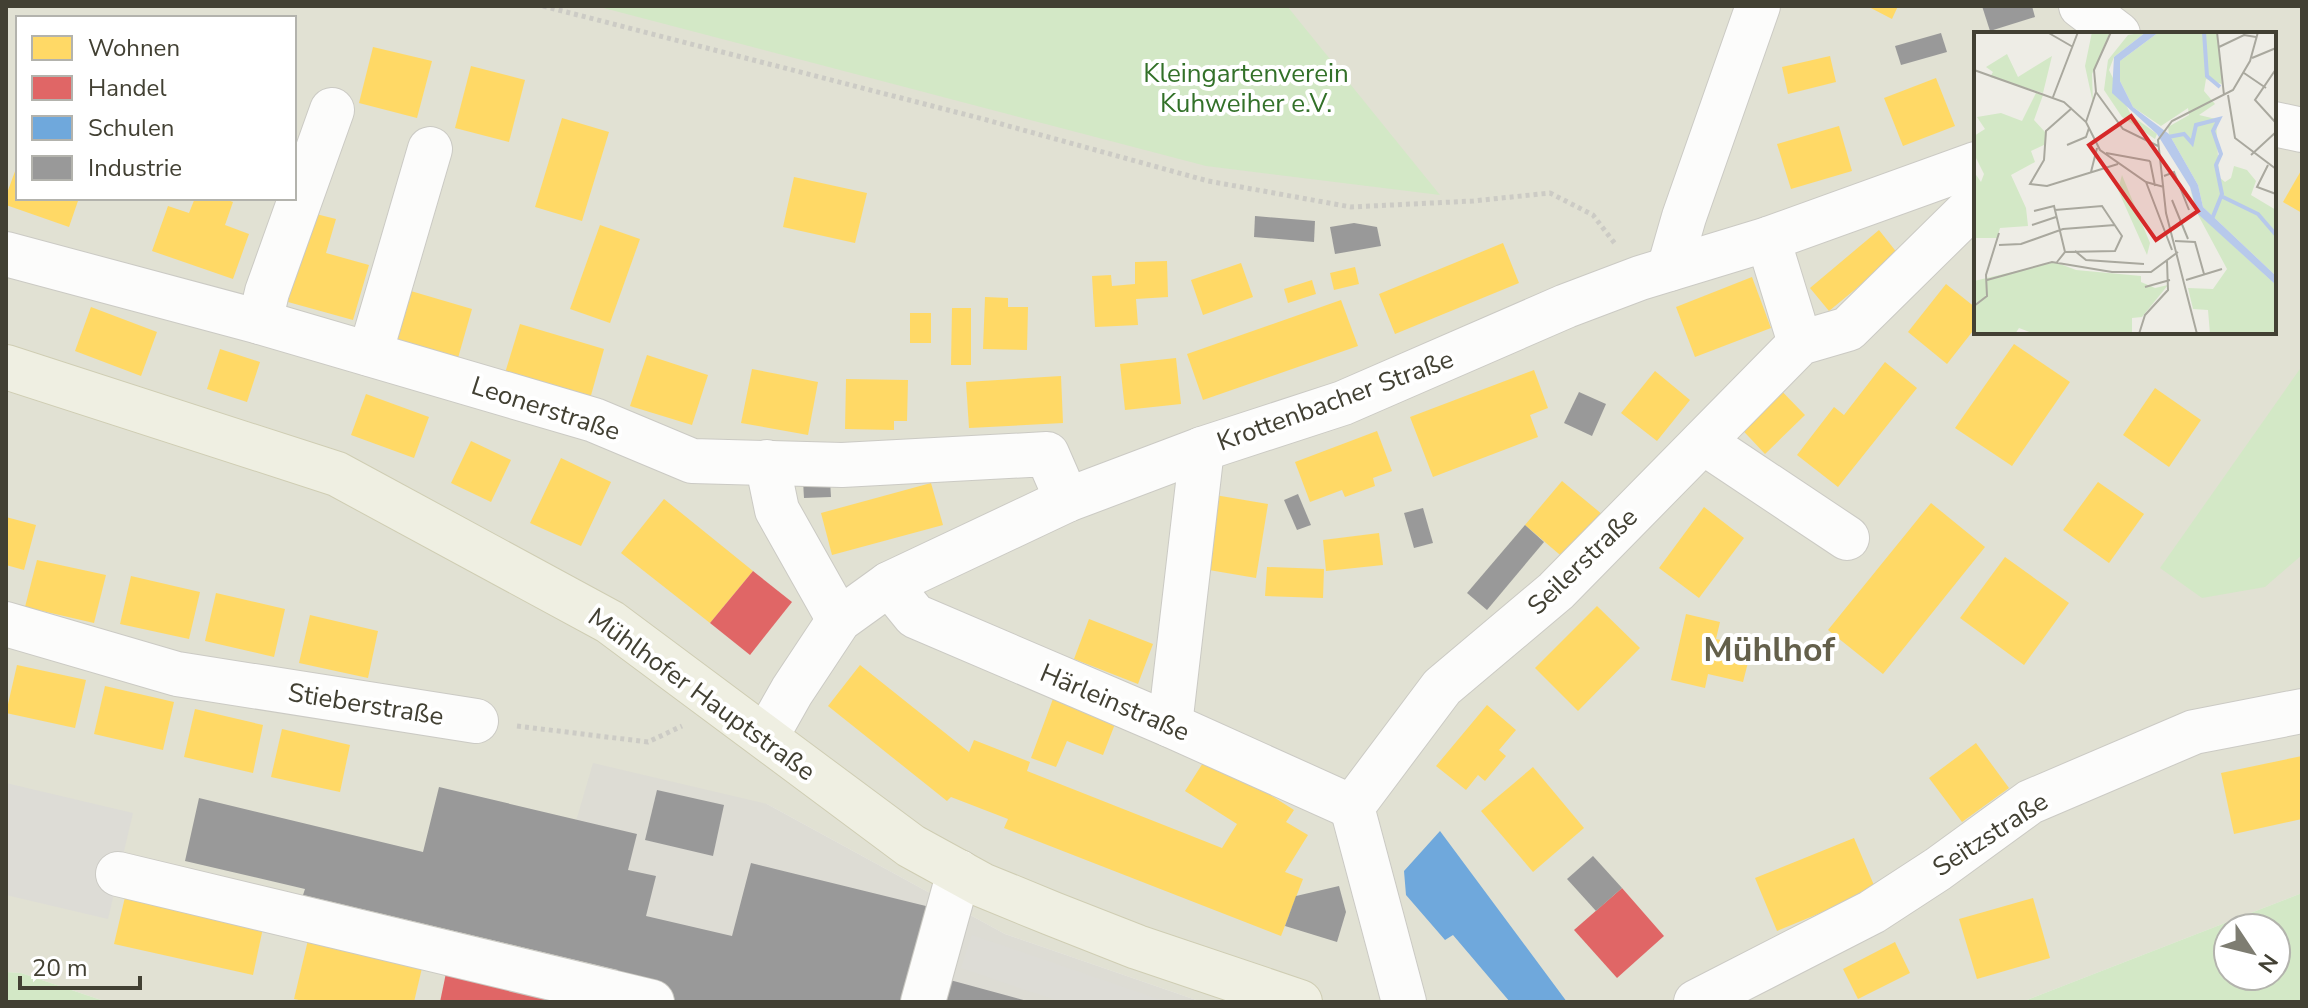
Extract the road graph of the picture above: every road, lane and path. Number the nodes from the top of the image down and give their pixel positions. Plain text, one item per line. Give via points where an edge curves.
1 (543, 6) edge
2 (1758, 6) edge
3 (2081, 6) edge
4 (2115, 32) edge
5 (332, 110) dead end
6 (2276, 124) edge
7 (2302, 130) edge
8 (430, 149) dead end
9 (1974, 165) edge
10 (1974, 203) edge
11 (1768, 239) junction
12 (6, 254) edge
13 (1655, 274) junction
14 (260, 322) junction
15 (1800, 343) junction
16 (370, 354) junction
17 (9, 366) edge
18 (1703, 442) junction
19 (1202, 449) junction
20 (767, 462) junction
21 (1067, 500) junction
22 (1847, 538) dead end
23 (889, 584) junction
24 (839, 620) junction
25 (6, 624) edge
26 (724, 706) junction
27 (2302, 711) edge
28 (476, 721) joint
29 (1170, 725) junction
30 (766, 737) junction
31 (1352, 807) junction
32 (959, 872) junction
33 (118, 874) dead end
34 (652, 1002) edge
35 (923, 1002) edge
36 (1300, 1002) edge
37 (1404, 1002) edge
38 (1696, 1002) edge

1 - 13 path via 1222,183 1351,207 1550,193 1593,215
2 - 13 street via 1684,217
3 - 4 street
5 - 14 street
6 - 7 street
8 - 16 street
9 - 11 street, Krottenbacher Straße
10 - 15 street, Seilerstraße via 1848,329
11 - 13 street, Krottenbacher Straße
11 - 15 street
12 - 14 street, Leonerstraße
13 - 19 street, Krottenbacher Straße via 1566,306 1343,403
14 - 16 street, Leonerstraße
15 - 18 street, Seilerstraße
16 - 20 street, Leonerstraße via 594,420 692,461
17 - 26 main road, Mühlhofer Hauptstraße via 337,474 610,622
18 - 22 street
18 - 31 street, Seilerstraße via 1556,591 1442,687
19 - 21 street, Krottenbacher Straße
19 - 29 street
20 - 21 street, Leonerstraße via 842,465 1047,454
20 - 24 street via 777,510
21 - 23 street, Krottenbacher Straße
23 - 24 street, Krottenbacher Straße
23 - 29 street, Härleinstraße via 915,616
24 - 30 street, Krottenbacher Straße
25 - 28 street, Stieberstraße via 177,674
26 - 28 path, Stieberstraße via 648,742
26 - 30 main road, Mühlhofer Hauptstraße
27 - 38 street, Seitzstraße via 2194,732 2030,802 1872,912
29 - 31 street, Härleinstraße
30 - 32 main road, Mühlhofer Hauptstraße via 911,846
31 - 37 street
32 - 35 street via 954,944
32 - 36 main road, Mühlhofer Hauptstraße via 1137,947
33 - 34 street

